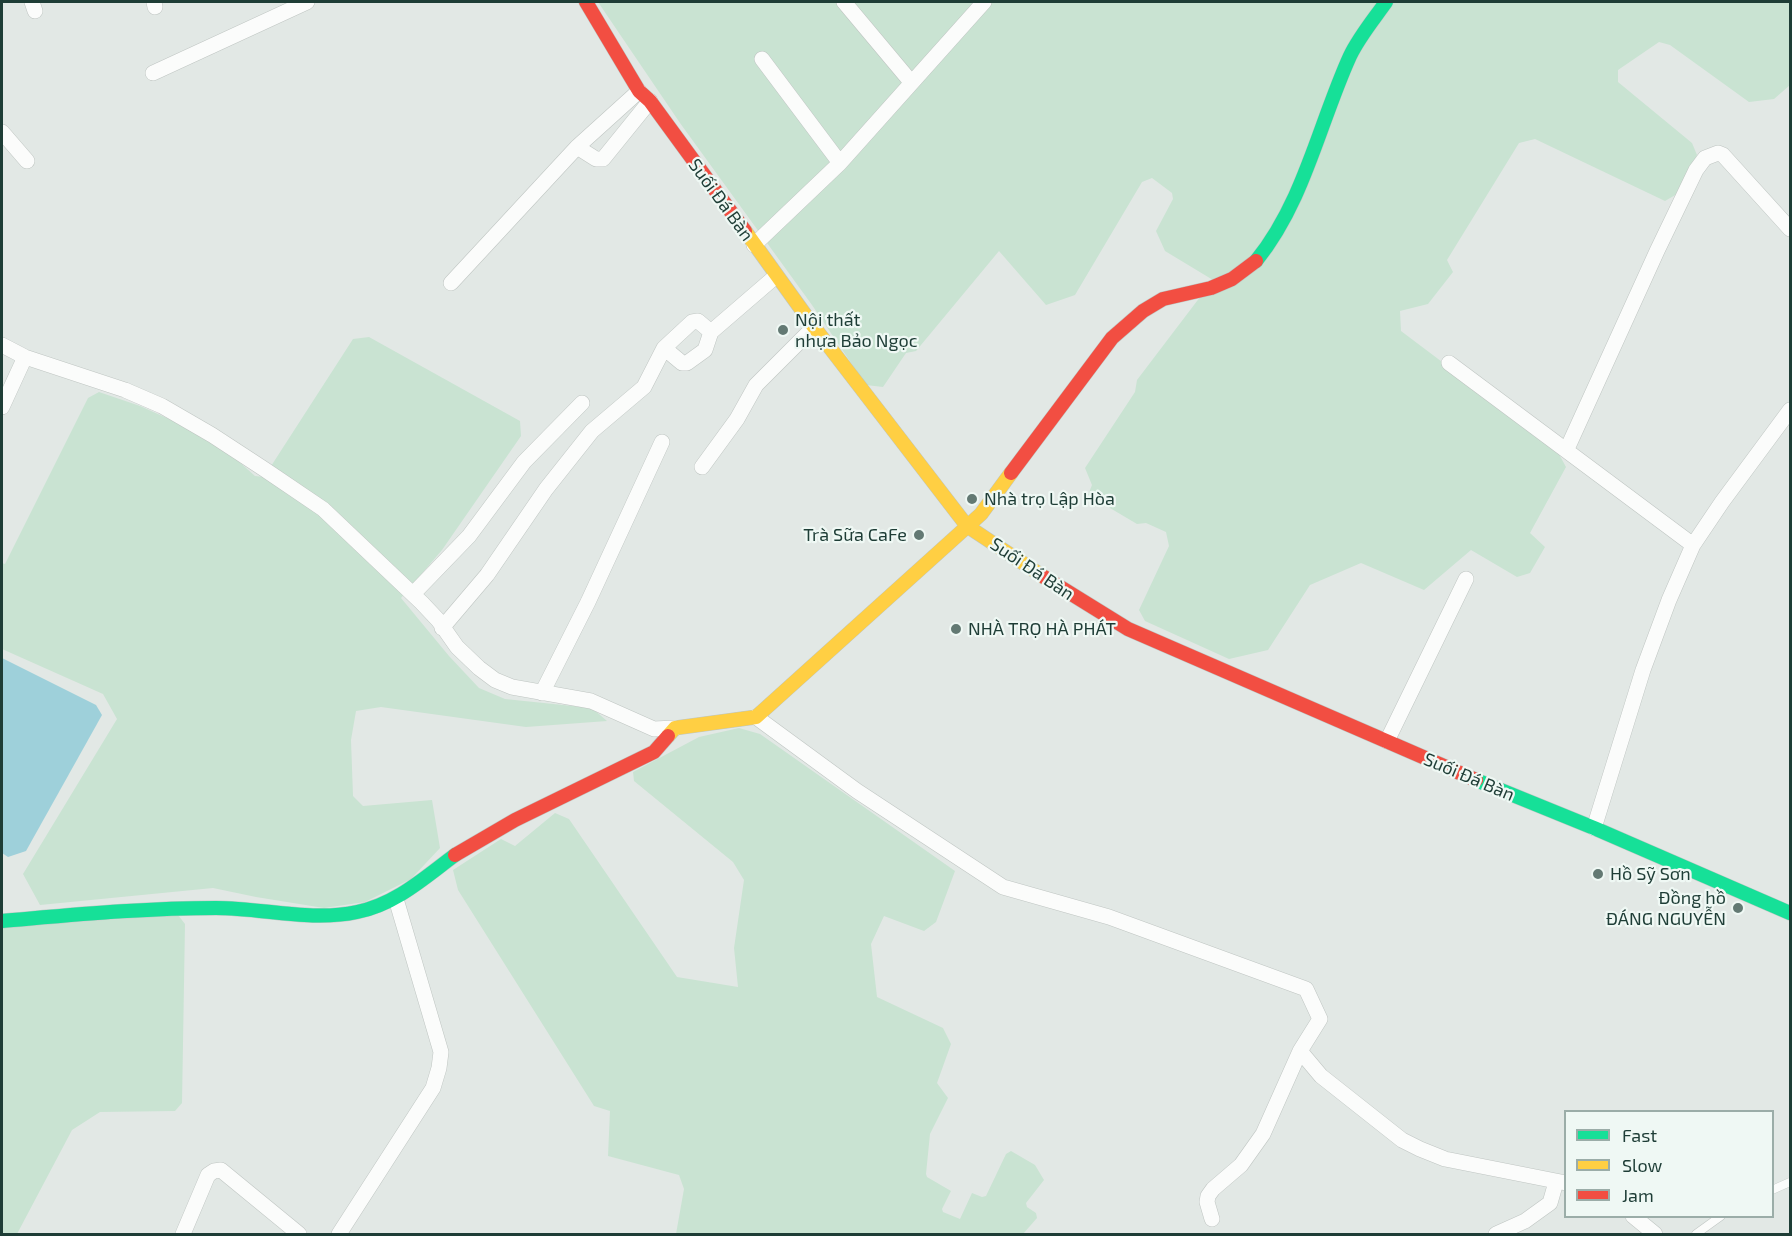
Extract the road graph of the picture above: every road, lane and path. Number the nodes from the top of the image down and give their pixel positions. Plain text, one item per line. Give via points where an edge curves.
1 (307, 2) edge
2 (586, 2) edge
3 (844, 2) edge
4 (984, 2) edge
5 (1386, 2) edge
6 (762, 59) dead end
7 (153, 74) dead end
8 (910, 82) junction
9 (644, 96) junction
10 (2, 132) edge
11 (577, 147) junction
12 (27, 161) dead end
13 (840, 163) junction
14 (1791, 230) edge
15 (754, 245) junction
16 (776, 276) junction
17 (451, 283) dead end
18 (814, 327) junction
19 (711, 332) junction
20 (2, 345) edge
21 (664, 348) junction
22 (25, 357) junction
23 (1449, 363) dead end
24 (582, 403) dead end
25 (2, 407) edge
26 (1791, 411) edge
27 (662, 442) dead end
28 (1567, 449) junction
29 (702, 467) dead end
30 (967, 526) junction
31 (1693, 544) junction
32 (1466, 579) dead end
33 (413, 594) junction
34 (442, 628) junction
35 (542, 693) junction
36 (756, 717) junction
37 (675, 728) junction
38 (1387, 741) junction
39 (1594, 828) junction
40 (396, 899) junction
41 (1791, 913) edge
42 (2, 921) edge
43 (1300, 1051) junction
44 (1791, 1182) edge
45 (1561, 1183) edge
46 (1774, 1190) edge
47 (1635, 1218) edge
48 (1718, 1218) edge
49 (1212, 1219) dead end
50 (183, 1234) edge
51 (299, 1234) edge
52 (339, 1234) edge
53 (1496, 1234) edge
54 (1655, 1234) edge
55 (1696, 1234) edge

1 - 7 street
2 - 9 street, Suối Đá Bàn
3 - 8 street
4 - 8 street
5 - 30 street via 1351,54 1293,202 1271,243 1255,263 1232,279 1163,299 1112,339 981,514
6 - 13 street
8 - 13 street
9 - 11 street
9 - 11 street via 603,159
9 - 15 street, Suối Đá Bàn
10 - 12 street
11 - 17 street
13 - 15 street
14 - 28 street via 1724,155 1706,158 1696,170 1657,251
15 - 16 street, Suối Đá Bàn
16 - 18 street, Suối Đá Bàn
16 - 19 street
18 - 29 street via 756,385 737,420
18 - 30 street, Suối Đá Bàn
19 - 21 street via 698,321 692,322
19 - 21 street via 705,350 687,363
20 - 22 street
21 - 34 street via 644,387 592,431
22 - 25 street
22 - 33 street via 125,390 212,435 323,509
23 - 28 street
24 - 33 street via 524,462 469,536
26 - 31 street
27 - 35 street
28 - 31 street
30 - 36 street
30 - 38 street, Suối Đá Bàn via 1128,629
31 - 39 street via 1643,670
32 - 38 street
33 - 34 street
34 - 35 street via 457,647 495,680
35 - 37 street via 591,701 654,729
36 - 37 street
36 - 43 street via 857,791 1003,887 1109,917 1306,989 1320,1018
37 - 40 street via 654,752 515,820 458,853
38 - 39 street, Suối Đá Bàn
39 - 41 street, Suối Đá Bàn
40 - 42 street via 358,912 321,916 208,908 128,910
40 - 52 street via 441,1052 439,1068 433,1088
43 - 45 street via 1321,1076 1402,1140 1445,1159
43 - 49 street via 1263,1134 1241,1165 1208,1196
44 - 46 lane
45 - 53 street via 1550,1203 1526,1221
47 - 54 street
48 - 55 lane
50 - 51 street via 208,1175 221,1170

